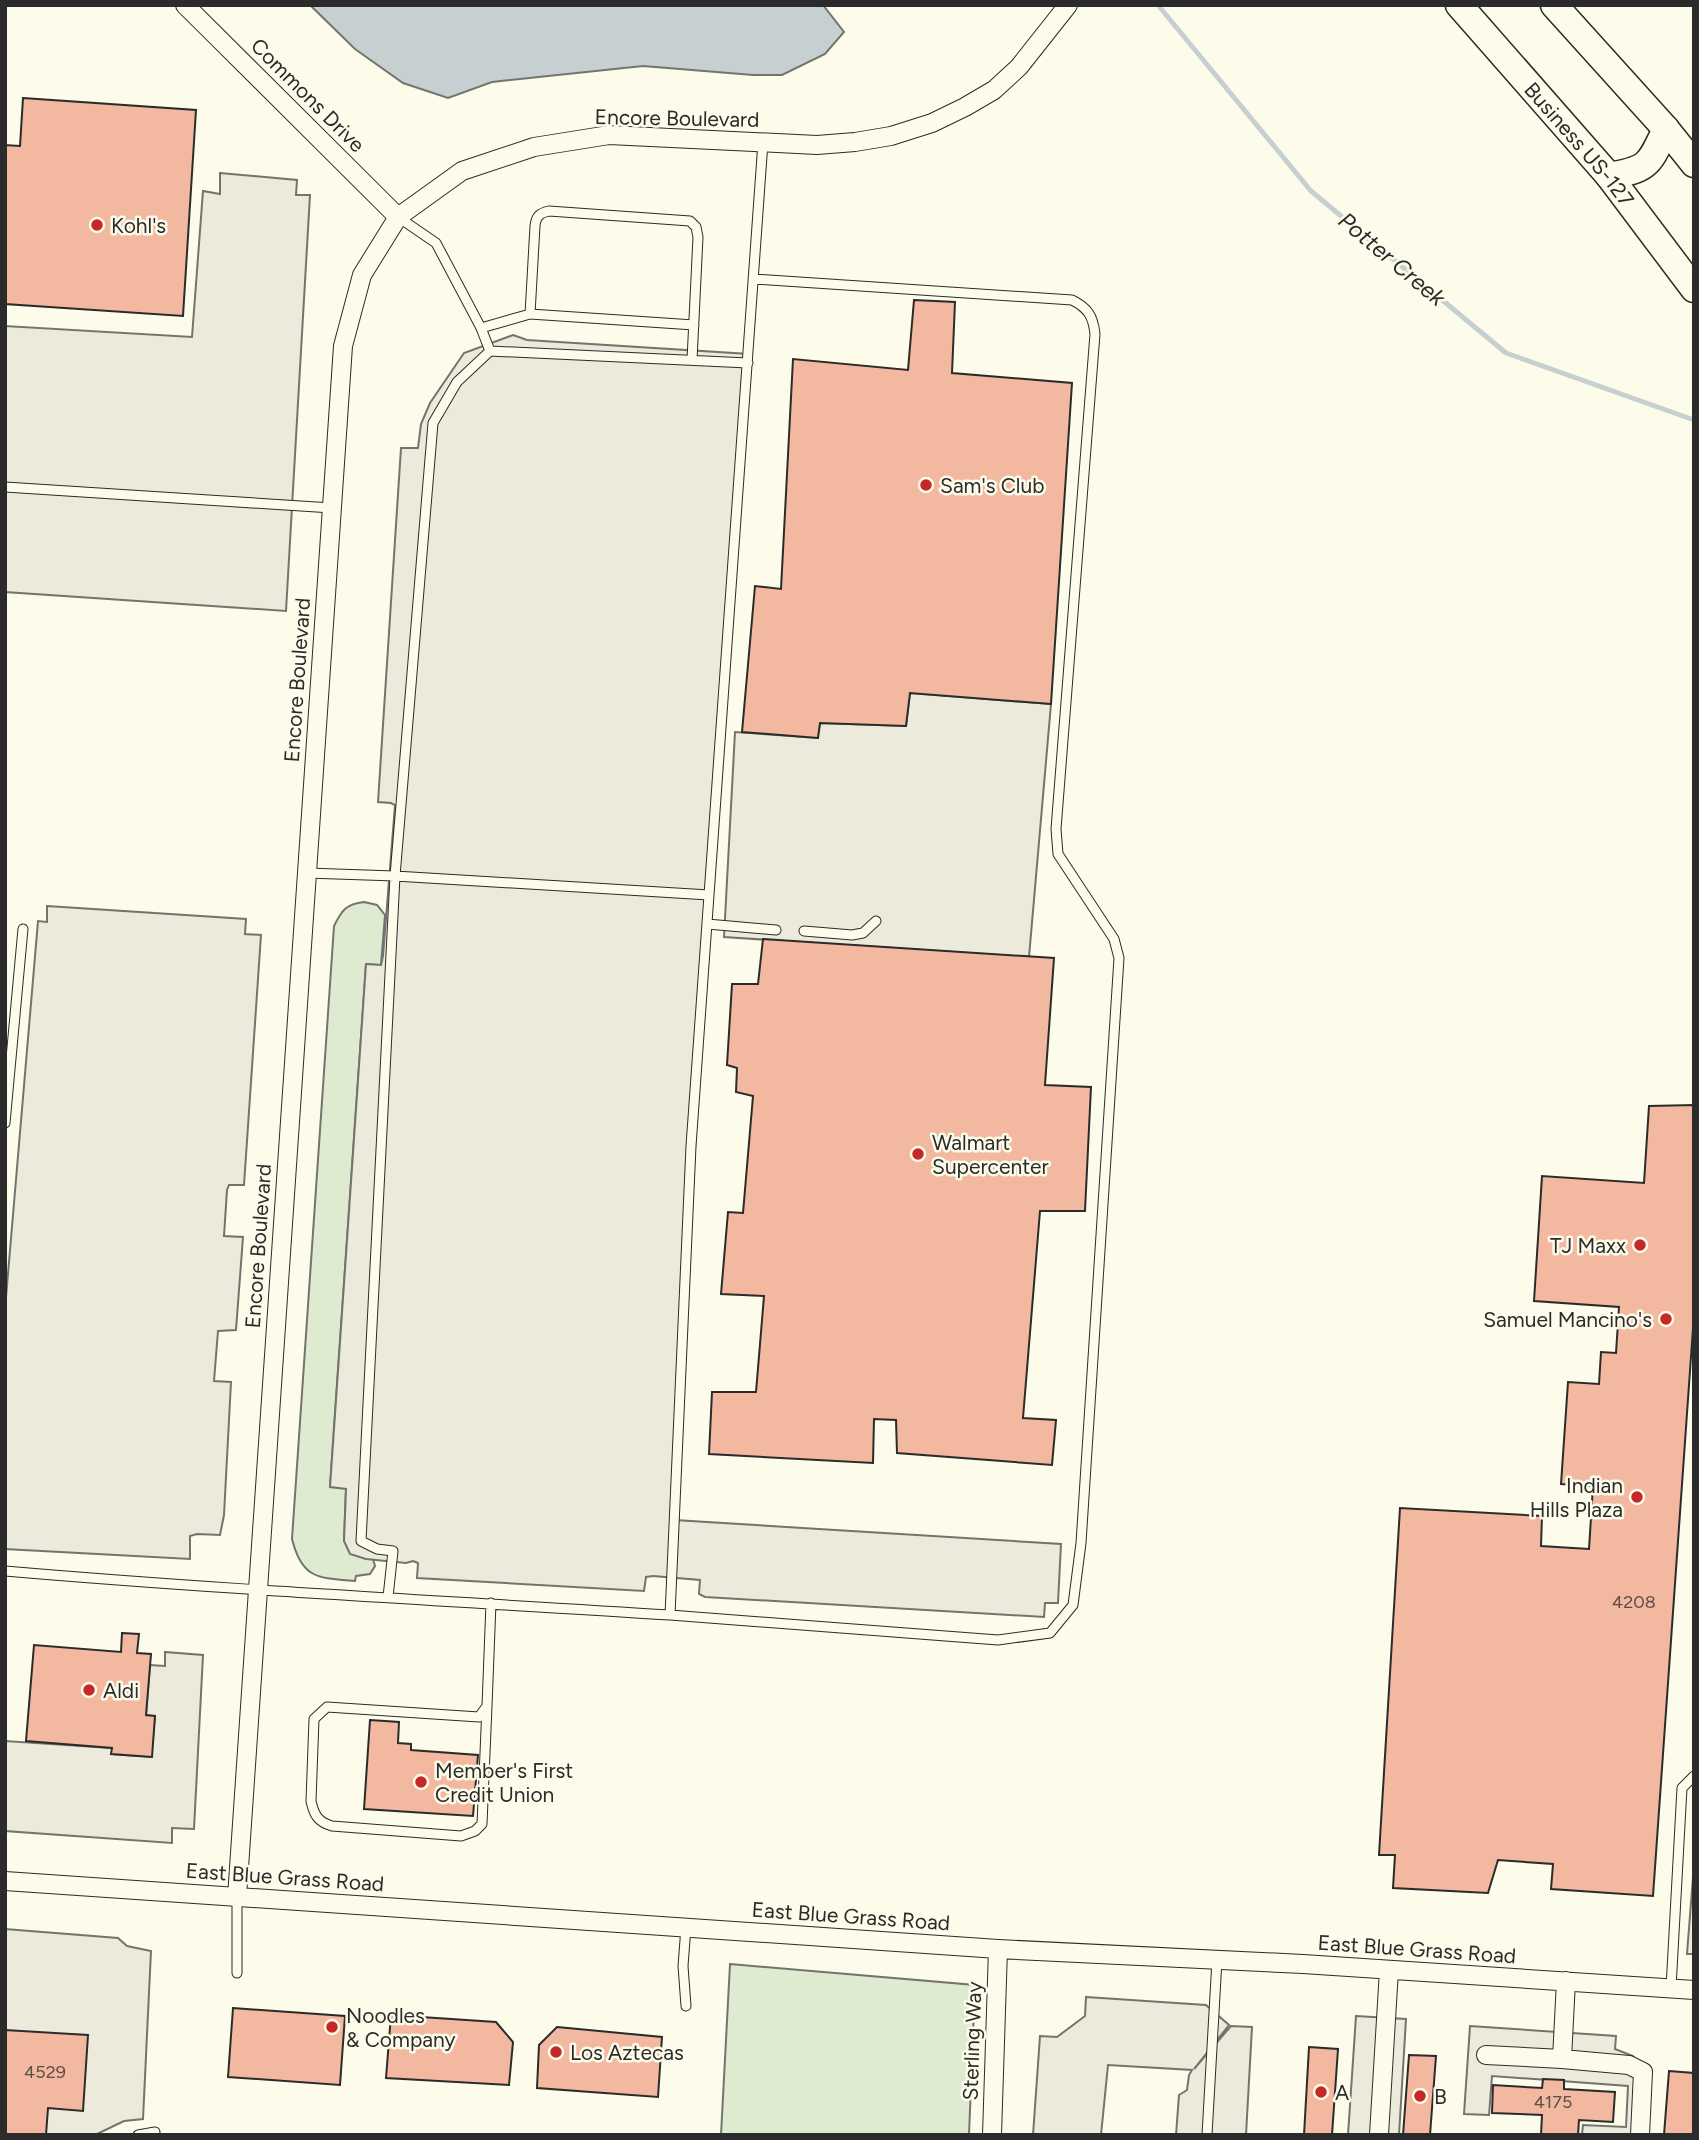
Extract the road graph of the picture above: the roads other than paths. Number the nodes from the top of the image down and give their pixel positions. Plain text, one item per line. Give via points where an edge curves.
1 (185, 5) edge
2 (1068, 5) edge
3 (1459, 5) edge
4 (1554, 5) edge
5 (1666, 129) junction
6 (764, 142) junction
7 (1694, 164) edge
8 (1609, 176) junction
9 (398, 217) junction
10 (754, 279) junction
11 (1694, 289) edge
12 (530, 314) junction
13 (694, 324) junction
14 (481, 328) junction
15 (490, 351) junction
16 (692, 360) junction
17 (748, 363) junction
18 (5, 487) edge
19 (332, 508) junction
20 (307, 873) junction
21 (395, 876) junction
22 (709, 895) junction
23 (876, 921) dead end
24 (707, 925) junction
25 (23, 929) dead end
26 (776, 930) dead end
27 (804, 931) dead end
28 (5, 1123) edge
29 (5, 1571) edge
30 (258, 1590) junction
31 (388, 1597) junction
32 (491, 1604) junction
33 (670, 1615) junction
34 (487, 1706) junction
35 (1694, 1776) edge
36 (5, 1881) edge
37 (237, 1897) junction
38 (687, 1927) junction
39 (998, 1949) junction
40 (1217, 1960) junction
41 (1389, 1970) junction
42 (237, 1973) dead end
43 (1566, 1981) junction
44 (1671, 1988) junction
45 (1694, 1990) edge
46 (686, 2006) dead end
47 (1486, 2055) dead end
48 (1562, 2059) junction
49 (155, 2132) dead end
50 (138, 2135) edge
51 (992, 2135) edge
52 (1207, 2135) edge
53 (1379, 2135) edge
54 (1640, 2135) edge

1 - 9 street, Commons Drive
2 - 6 street, Encore Boulevard via 1019,67 994,90 932,124 855,142
3 - 8 main road, Business US-127
4 - 5 main road
5 - 7 main road
5 - 8 main road via 1651,161 1632,172
6 - 9 street, Encore Boulevard via 610,135 534,146 462,171
6 - 10 lane
8 - 11 main road, Business US-127
9 - 14 lane via 436,243
9 - 19 street, Encore Boulevard via 362,275 343,346
10 - 17 lane
10 - 33 lane via 1072,300 1085,307 1093,319 1056,829 1058,854 1114,939 1118,976 1081,1543 1073,1605 1050,1633 998,1640
12 - 13 lane
12 - 13 lane via 535,226 542,213 655,217 690,220 696,227
12 - 14 lane
13 - 16 lane
14 - 15 lane
15 - 16 lane
15 - 21 lane via 457,382 433,423
16 - 17 lane
17 - 22 lane
18 - 19 lane
19 - 20 street, Encore Boulevard
20 - 21 lane
20 - 30 street, Encore Boulevard
21 - 22 lane
21 - 31 lane via 361,1541 393,1551
22 - 24 lane
23 - 27 lane via 863,933 852,935
24 - 26 lane
24 - 33 lane via 691,1146
25 - 28 lane
29 - 30 lane
30 - 31 lane
30 - 37 street, Encore Boulevard
31 - 32 lane
32 - 33 lane
32 - 34 lane
34 - 34 lane via 482,1824 475,1831 460,1836 341,1827 322,1823 314,1813 314,1719 327,1707 479,1717
35 - 44 lane via 1682,1788
36 - 37 street, East Blue Grass Road
37 - 38 street, East Blue Grass Road
37 - 42 lane
38 - 39 street, East Blue Grass Road
38 - 46 lane via 683,1966
39 - 40 street, East Blue Grass Road
39 - 51 street, Sterling Way
40 - 41 street, East Blue Grass Road
40 - 52 lane
41 - 43 street, East Blue Grass Road
41 - 53 street
43 - 44 street, East Blue Grass Road
43 - 48 street
44 - 45 street, East Blue Grass Road
47 - 48 street
48 - 54 street via 1629,2065 1643,2072
49 - 50 lane

